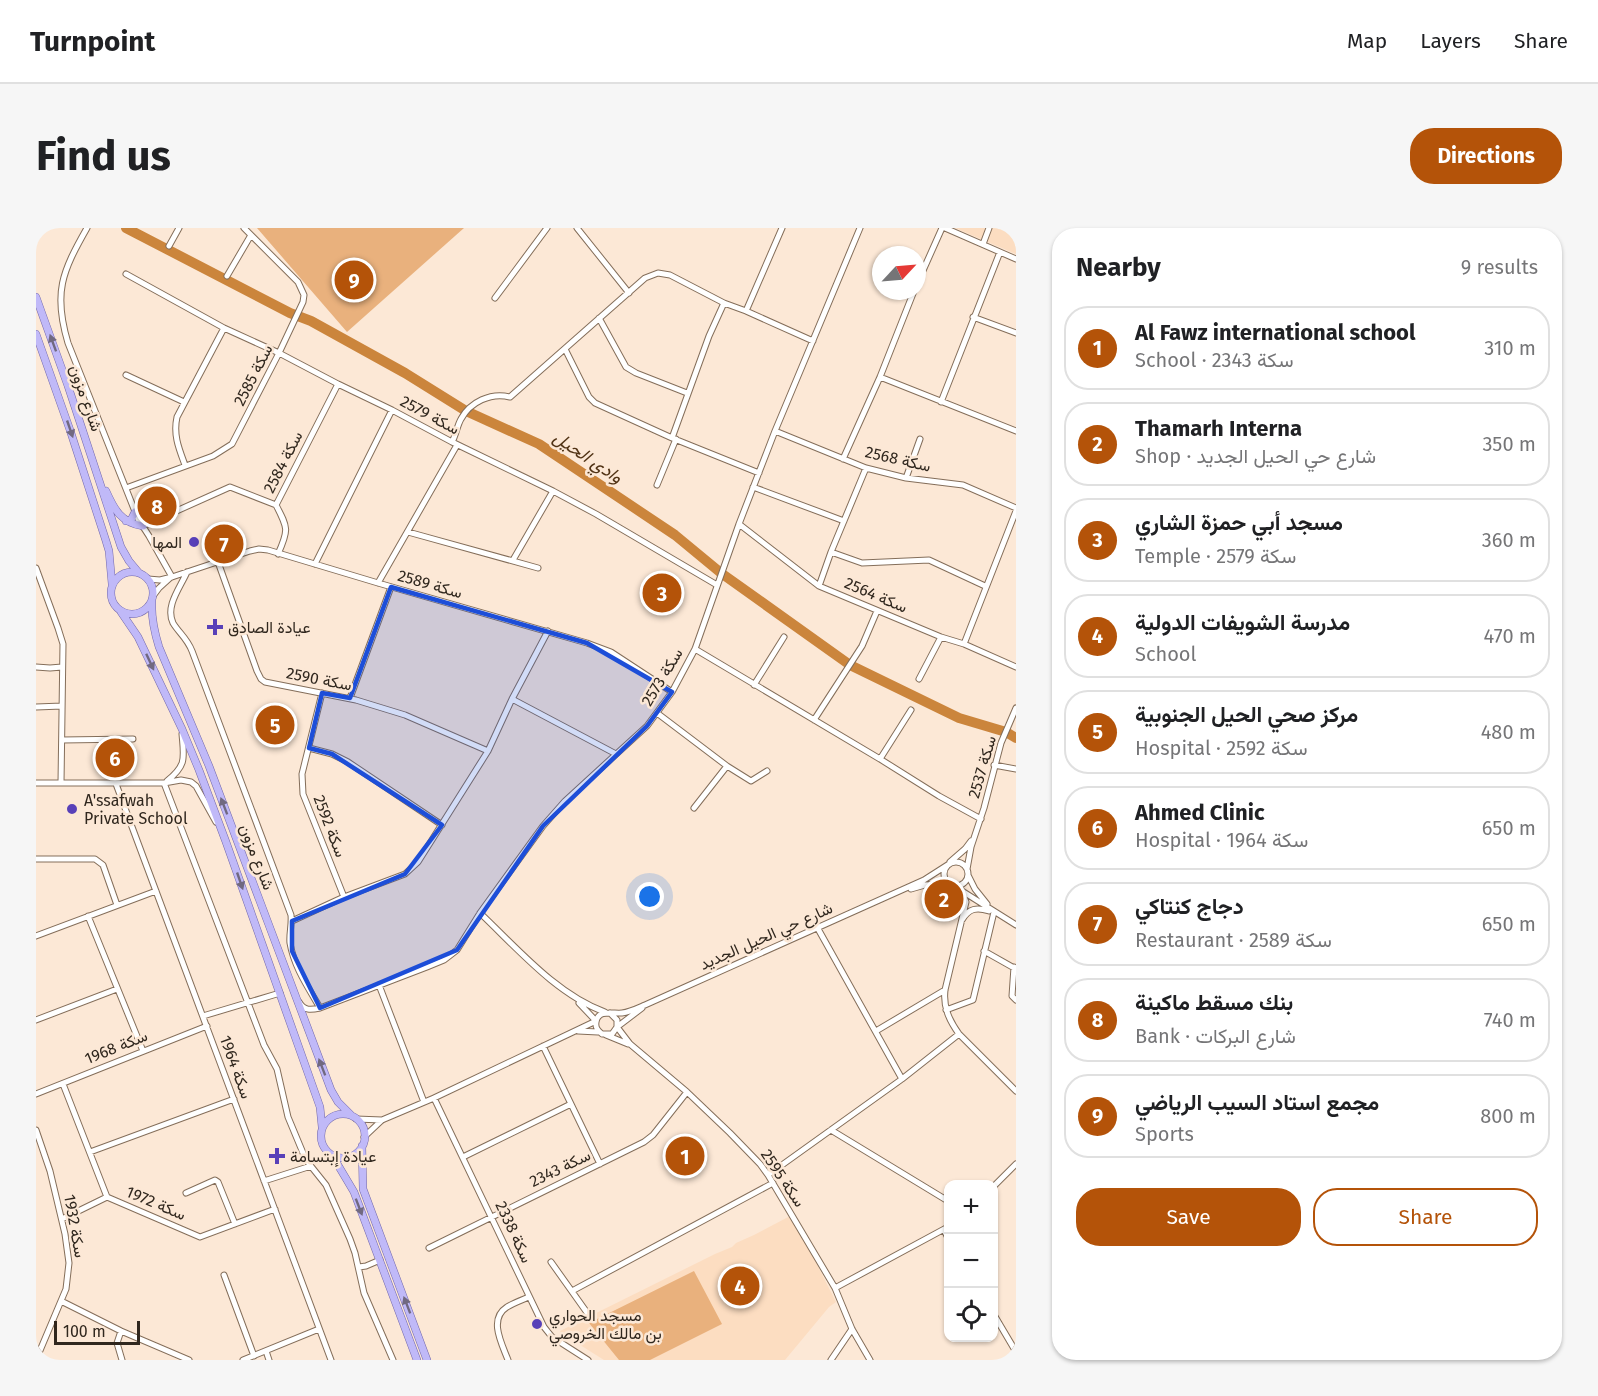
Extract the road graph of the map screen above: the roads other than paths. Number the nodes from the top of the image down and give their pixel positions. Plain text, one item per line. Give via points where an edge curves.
1 (87, 228) edge
2 (179, 228) edge
3 (244, 228) edge
4 (547, 228) edge
5 (577, 228) edge
6 (782, 228) edge
7 (860, 228) edge
8 (943, 228) edge
9 (989, 228) edge
10 (250, 235) junction
11 (982, 244) junction
12 (169, 246) dead end
13 (1000, 252) junction
14 (1016, 259) edge
15 (926, 265) edge
16 (126, 274) dead end
17 (227, 276) dead end
18 (629, 293) junction
19 (36, 297) edge
20 (495, 298) dead end
21 (910, 300) edge
22 (724, 303) junction
23 (746, 311) junction
24 (973, 317) junction
25 (599, 318) junction
26 (224, 328) junction
27 (1016, 333) edge
28 (36, 334) edge
29 (813, 341) junction
30 (565, 349) junction
31 (279, 354) junction
32 (126, 375) dead end
33 (880, 377) junction
34 (338, 384) junction
35 (687, 393) junction
36 (184, 402) junction
37 (941, 402) junction
38 (392, 410) junction
39 (775, 431) junction
40 (1016, 431) edge
41 (674, 438) junction
42 (920, 439) dead end
43 (455, 443) junction
44 (843, 459) junction
45 (93, 460) junction
46 (185, 465) junction
47 (866, 468) junction
48 (759, 473) junction
49 (906, 478) junction
50 (657, 485) dead end
51 (753, 487) junction
52 (126, 488) junction
53 (553, 490) junction
54 (276, 505) junction
55 (1016, 509) edge
56 (135, 512) junction
57 (126, 521) junction
58 (844, 521) junction
59 (739, 524) junction
60 (143, 526) junction
61 (408, 531) junction
62 (831, 552) junction
63 (278, 554) junction
64 (513, 560) junction
65 (218, 562) junction
66 (315, 564) junction
67 (36, 568) edge
68 (538, 568) dead end
69 (187, 572) junction
70 (139, 573) junction
71 (171, 577) junction
72 (148, 579) junction
73 (378, 583) junction
74 (112, 584) junction
75 (717, 585) junction
76 (819, 586) junction
77 (985, 586) junction
78 (391, 587) junction
79 (153, 599) junction
80 (877, 610) junction
81 (121, 612) junction
82 (548, 631) junction
83 (784, 637) dead end
84 (941, 637) junction
85 (964, 644) junction
86 (695, 649) junction
87 (36, 667) edge
88 (62, 667) junction
89 (1016, 667) edge
90 (919, 679) dead end
91 (754, 685) junction
92 (672, 692) junction
93 (322, 693) junction
94 (350, 698) junction
95 (512, 699) junction
96 (62, 706) junction
97 (36, 707) edge
98 (1016, 708) edge
99 (911, 710) dead end
100 (657, 712) junction
101 (814, 720) junction
102 (182, 729) junction
103 (133, 739) dead end
104 (62, 740) junction
105 (309, 748) junction
106 (488, 751) junction
107 (616, 754) junction
108 (880, 759) junction
109 (994, 765) junction
110 (727, 766) junction
111 (1016, 769) edge
112 (767, 771) dead end
113 (36, 783) edge
114 (61, 783) junction
115 (165, 783) junction
116 (116, 784) junction
117 (694, 808) dead end
118 (981, 819) junction
119 (442, 825) junction
120 (975, 835) junction
121 (226, 842) junction
122 (36, 859) edge
123 (949, 863) junction
124 (967, 872) junction
125 (950, 885) junction
126 (959, 889) junction
127 (156, 891) junction
128 (897, 892) junction
129 (344, 897) junction
130 (117, 905) junction
131 (994, 912) junction
132 (480, 913) junction
133 (88, 916) junction
134 (292, 921) junction
135 (1016, 925) edge
136 (817, 927) junction
137 (958, 930) junction
138 (36, 936) edge
139 (984, 951) junction
140 (1015, 968) edge
141 (379, 985) junction
142 (117, 989) junction
143 (293, 989) junction
144 (945, 990) junction
145 (280, 993) junction
146 (576, 999) junction
147 (1016, 1000) edge
148 (248, 1002) junction
149 (645, 1005) junction
150 (320, 1008) junction
151 (946, 1010) junction
152 (587, 1011) junction
153 (608, 1013) junction
154 (203, 1016) junction
155 (36, 1020) edge
156 (628, 1020) junction
157 (596, 1021) junction
158 (207, 1026) junction
159 (583, 1026) junction
160 (617, 1027) junction
161 (573, 1031) junction
162 (876, 1031) junction
163 (309, 1034) junction
164 (602, 1034) junction
165 (959, 1034) junction
166 (623, 1035) junction
167 (630, 1044) junction
168 (543, 1046) junction
169 (143, 1051) junction
170 (902, 1079) junction
171 (63, 1084) junction
172 (1016, 1091) edge
173 (687, 1092) junction
174 (36, 1094) edge
175 (434, 1098) junction
176 (234, 1099) junction
177 (424, 1102) junction
178 (571, 1104) junction
179 (354, 1118) junction
180 (382, 1120) junction
181 (322, 1127) junction
182 (36, 1130) edge
183 (831, 1130) junction
184 (364, 1137) junction
185 (362, 1146) junction
186 (90, 1152) junction
187 (332, 1155) junction
188 (463, 1157) junction
189 (600, 1164) junction
190 (1016, 1164) edge
191 (311, 1166) junction
192 (768, 1174) junction
193 (264, 1181) junction
194 (998, 1182) edge
195 (773, 1183) junction
196 (186, 1193) dead end
197 (107, 1197) junction
198 (944, 1199) edge
199 (275, 1209) junction
200 (492, 1217) junction
201 (62, 1219) junction
202 (235, 1224) junction
203 (944, 1229) edge
204 (429, 1248) dead end
205 (380, 1260) junction
206 (551, 1262) dead end
207 (359, 1267) junction
208 (224, 1275) dead end
209 (835, 1288) junction
210 (572, 1291) junction
211 (529, 1297) junction
212 (61, 1301) junction
213 (588, 1314) dead end
214 (998, 1321) edge
215 (319, 1329) junction
216 (852, 1329) junction
217 (121, 1331) junction
218 (1016, 1336) edge
219 (1010, 1340) junction
220 (266, 1351) junction
221 (1016, 1352) edge
222 (254, 1356) junction
223 (36, 1360) edge
224 (122, 1360) edge
225 (189, 1360) edge
226 (243, 1360) edge
227 (269, 1360) edge
228 (331, 1360) edge
229 (393, 1360) edge
230 (417, 1360) edge
231 (427, 1360) edge
232 (508, 1360) edge
233 (588, 1360) edge
234 (831, 1360) edge
235 (870, 1360) edge

1 - 52 street via 66,267 61,289 62,321
2 - 12 street
3 - 10 street, سكة 2585
4 - 20 street
5 - 18 street
6 - 23 street
7 - 29 street, سكة 2573
8 - 11 street
8 - 15 street
9 - 11 street
10 - 17 street
10 - 31 street, سكة 2585 via 298,282 304,295
11 - 13 street
13 - 14 street
13 - 24 street
16 - 26 street, سكة 2579
18 - 22 street via 645,278 658,273 670,275
18 - 25 street
45 -> 19 main road, شارع مزون
21 - 33 street
22 - 23 street
22 - 35 street
23 - 29 street
24 - 27 street
24 - 37 street
25 - 30 street
25 - 35 street via 626,367
26 - 31 street, سكة 2579
26 - 36 street
28 -> 74 main road, شارع مزون via 106,541
29 - 39 street, سكة 2573
30 - 41 street via 595,403
30 - 43 street via 510,397 494,396 473,405 460,422
31 - 34 street, سكة 2579
31 - 46 street, سكة 2585 via 232,444 213,456
32 - 36 street
33 - 37 street
33 - 44 street
34 - 38 street, سكة 2579
34 - 54 street, سكة 2584
35 - 41 street
36 - 46 street via 175,427
37 - 40 street
38 - 43 street, سكة 2579
38 - 66 street
39 - 44 street, سكة 2568
39 - 48 street, سكة 2573
41 - 48 street
41 - 50 street
42 - 49 street
43 - 53 street, سكة 2579
43 - 61 street
44 - 47 street, سكة 2568
45 - 57 main road via 111,502
45 - 70 main road, شارع مزون via 121,547
46 - 52 street, سكة 2585
47 - 49 street, سكة 2568
47 - 58 street
48 - 51 street, سكة 2573
49 - 55 street, سكة 2568 via 963,485
51 - 58 street
51 - 59 street, سكة 2573
52 - 56 street
53 - 64 street
53 - 75 street, سكة 2579
54 - 60 street via 230,487
54 - 63 street, سكة 2584 via 286,530
55 - 77 street
56 - 57 main road
56 - 60 street
57 - 60 main road
58 - 62 street
59 - 75 street, سكة 2573
59 - 76 street, سكة 2564
60 - 71 street
61 - 64 street
61 - 73 street
62 - 76 street
62 - 77 street via 862,563 928,560
63 - 65 street, سكة 2589 via 259,549
63 - 66 street, سكة 2589
64 - 68 street
65 - 69 street, سكة 2589
65 - 93 street, سكة 2590 via 261,679
66 - 73 street, سكة 2589
67 - 88 street via 61,636
69 - 71 street, سكة 2589
69 - 134 street via 170,614 192,651
70 - 72 main road
70 - 74 main road via 121,575
71 - 72 street, سكة 2589
71 - 79 street, سكة 2589
72 - 79 main road
73 - 78 street, سكة 2589
74 - 81 main road via 111,597
75 - 86 street, سكة 2573
76 - 80 street, سكة 2564
77 - 85 street
78 - 82 street, سكة 2589
78 - 94 street
79 - 81 main road via 148,608 135,615
143 -> 79 main road, شارع مزون via 209,766 159,647 151,615
80 - 84 street, سكة 2564
80 - 101 street via 862,646
81 -> 102 main road, شارع مزون via 138,637
82 - 92 street, سكة 2589 via 611,652
82 - 95 street
83 - 91 street
84 - 85 street, سكة 2564
84 - 90 street
85 - 89 street, سكة 2564
86 - 91 street
86 - 92 street, سكة 2573
87 - 88 street
88 - 96 street
91 - 101 street
92 - 100 street, سكة 2573
93 - 94 street, سكة 2590
93 - 105 street, سكة 2592
94 - 106 street, سكة 2590
95 - 106 street
95 - 107 street
96 - 97 street
96 - 104 street
98 - 109 street, سكة 2537
99 - 108 street
100 - 107 street, سكة 2573
100 - 110 street
101 - 108 street
102 - 115 street via 184,759 176,774
102 - 121 main road, شارع مزون
103 - 104 street
104 - 114 street
105 - 119 street via 348,762
105 - 129 street, سكة 2592 via 302,774 303,794
106 - 119 street
107 - 132 street, سكة 2573 via 543,826
108 - 118 street
109 - 111 street
109 - 118 street, سكة 2537
110 - 112 street via 751,781
110 - 117 street
113 - 114 street
114 - 116 street
115 - 116 street
115 - 121 street via 185,780 196,786
115 - 148 street
116 - 127 street, سكة 1964
118 - 120 street, سكة 2537
119 - 129 street via 418,862 405,874
120 - 123 street
120 - 124 street
121 -> 145 main road, شارع مزون
122 - 130 street via 95,859 103,865
123 - 124 street via 960,862
123 - 125 street via 944,872
123 - 128 street
124 - 125 street via 965,882
124 - 131 street
125 - 126 street
125 - 128 street via 925,885
126 - 131 street
126 - 137 street via 966,902
127 - 130 street
127 - 154 street, سكة 1964
128 - 136 street, شارع حي الحيل الجديد
129 - 134 street
130 - 133 street
131 - 135 street
131 - 137 street via 972,910 964,916
131 - 139 street
132 - 141 street, سكة 2573 via 457,950 444,960
132 - 146 street
133 - 138 street
133 - 142 street
134 - 150 street via 290,940 295,962
136 - 149 street, شارع حي الحيل الجديد
136 - 162 street
137 - 144 street
139 - 140 street
139 - 151 street via 973,1000
140 - 147 street via 1012,996
141 - 150 street, سكة 2573
141 - 177 street
142 - 155 street
142 - 169 street
143 - 150 street via 302,1006 309,1010
143 - 163 main road, شارع مزون
144 - 151 street
144 - 162 street
145 - 148 street
145 - 181 main road, شارع مزون via 320,1107
146 - 152 street
146 - 153 street
148 - 154 street
148 - 191 street via 277,1069 290,1123
149 - 153 street, شارع حي الحيل الجديد via 623,1013
149 - 156 street, شارع حي الحيل الجديد
150 - 163 street via 307,1021
151 - 165 street
152 - 157 street
152 - 159 street via 588,1019
153 - 157 street
153 - 160 street via 617,1020
154 - 158 street, سكة 1964
156 - 160 street, شارع حي الحيل الجديد
156 - 166 street
157 - 159 street
157 - 164 street
158 - 169 street, سكة 1968
158 - 176 street, سكة 1964
159 - 161 street
160 - 164 street via 612,1034
160 - 166 street, سكة 2595
161 - 164 street
161 - 168 street
162 - 170 street
179 -> 163 main road, شارع مزون via 331,1090
164 - 167 street, سكة 2595
165 - 170 street
165 - 172 street
166 - 167 street, سكة 2595
167 - 173 street, سكة 2595
168 - 175 street
168 - 178 street
169 - 171 street, سكة 1968
170 - 183 street
171 - 174 street, سكة 1968
171 - 186 street, سكة 1972
173 - 189 street, سكة 2343 via 653,1135
173 - 192 street, سكة 2595
175 - 177 street
175 - 188 street, سكة 2338
176 - 186 street
176 - 193 street, سكة 1964
177 - 180 street
178 - 188 street
178 - 189 street
179 - 180 street
179 - 181 main road via 345,1114 332,1117
179 - 184 main road
180 - 184 street
181 - 187 main road via 323,1146
182 - 201 street, سكة 1932
183 - 192 street
183 - 198 street
184 - 185 main road
185 - 187 main road via 346,1158
231 -> 185 main road via 363,1189
186 - 197 street, سكة 1972
187 -> 205 main road via 354,1192
188 - 200 street, سكة 2338
189 - 200 street, سكة 2343
190 - 194 street
191 - 193 street
191 - 207 street via 326,1185
192 - 195 street, سكة 2595
193 - 199 street, سكة 1964
195 - 209 street, سكة 2595
195 - 210 street
196 - 202 street via 214,1180 218,1182
197 - 201 street
197 - 202 street, سكة 1972 via 200,1237
199 - 202 street, سكة 1972
199 - 215 street, سكة 1964
200 - 204 street, سكة 2343
200 - 211 street, سكة 2338
201 - 212 street, سكة 1932 via 69,1276
203 - 209 street
205 - 207 street
205 - 230 main road
206 - 210 street
207 - 229 street via 364,1293
208 - 222 street
209 - 216 street, سكة 2595
210 - 213 street
211 - 232 street via 506,1308 499,1316 497,1326
211 - 233 street, سكة 2338 via 548,1333
212 - 217 street
212 - 223 street, سكة 1932
214 - 219 street
215 - 220 street
215 - 228 street, سكة 1964
216 - 234 street
216 - 235 street, سكة 2595
217 - 224 street via 117,1343
217 - 225 street
218 - 219 street
219 - 221 street
220 - 222 street
220 - 227 street
222 - 226 street

